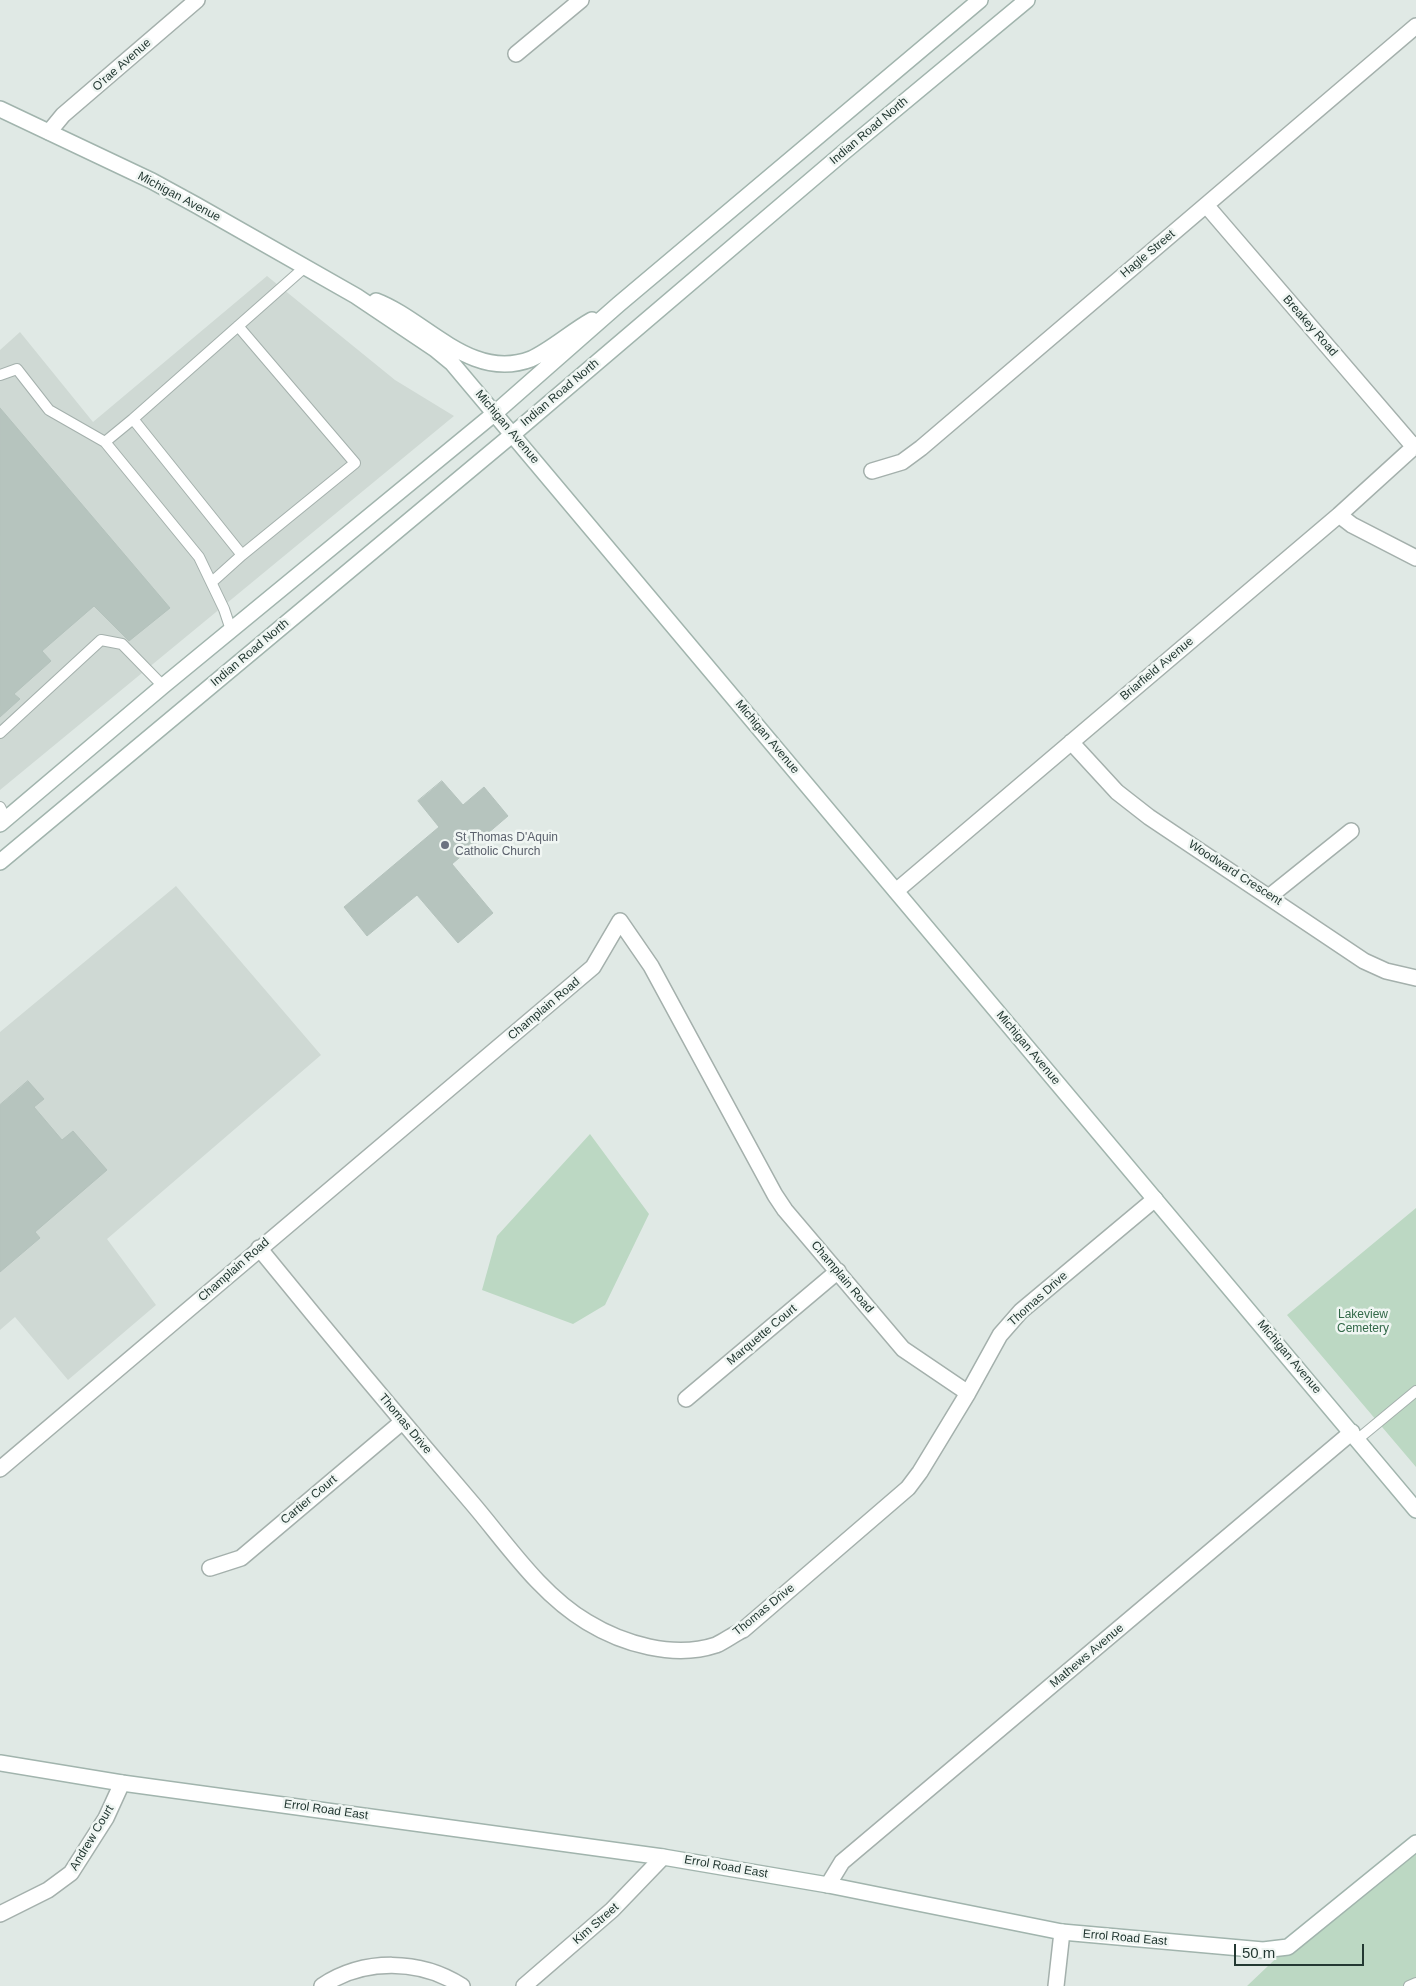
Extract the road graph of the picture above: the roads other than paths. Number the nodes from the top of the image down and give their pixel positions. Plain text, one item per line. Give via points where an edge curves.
1 (197, 0) edge
2 (581, 0) edge
3 (980, 0) edge
4 (1027, 0) edge
5 (1416, 26) edge
6 (516, 54) dead end
7 (0, 109) edge
8 (49, 132) junction
9 (1206, 205) junction
10 (305, 267) junction
11 (356, 296) junction
12 (619, 304) junction
13 (238, 326) junction
14 (0, 375) edge
15 (496, 413) junction
16 (134, 418) junction
17 (513, 434) junction
18 (105, 442) junction
19 (1415, 446) edge
20 (872, 471) dead end
21 (1339, 515) junction
22 (242, 555) junction
23 (1416, 558) edge
24 (212, 582) junction
25 (231, 630) junction
26 (163, 686) junction
27 (0, 733) edge
28 (1071, 742) junction
29 (2, 817) edge
30 (1351, 832) dead end
31 (0, 862) edge
32 (896, 891) junction
33 (1270, 896) junction
34 (1416, 978) edge
35 (1155, 1199) junction
36 (260, 1248) junction
37 (838, 1272) junction
38 (1416, 1391) edge
39 (968, 1393) junction
40 (686, 1399) dead end
41 (402, 1422) junction
42 (1355, 1436) junction
43 (0, 1469) edge
44 (1416, 1510) edge
45 (210, 1568) dead end
46 (0, 1762) edge
47 (122, 1782) junction
48 (1416, 1843) edge
49 (663, 1857) junction
50 (828, 1885) junction
51 (0, 1914) edge
52 (1062, 1932) junction
53 (1416, 1983) edge
54 (322, 1986) edge
55 (462, 1986) edge
56 (524, 1986) edge
57 (1056, 1986) edge
58 (1409, 1986) edge

1 - 8 street, O'rae Avenue via 63,115
2 - 6 street
3 - 12 street
4 - 17 street, Indian Road North
5 - 9 street, Hagle Street
7 - 8 street, Michigan Avenue
8 - 10 street, Michigan Avenue via 152,181
9 - 19 street, Breakey Road
9 - 20 street, Hagle Street via 921,448 902,462
10 - 11 street, Michigan Avenue
10 - 13 lane
11 - 12 street via 399,311 452,347 491,363 531,359
11 - 15 street, Michigan Avenue via 445,357
12 - 15 street
13 - 16 lane
13 - 22 lane via 355,463
14 - 18 lane via 17,369 49,410
15 - 17 street, Michigan Avenue
15 - 25 street
16 - 18 lane
16 - 22 lane
17 - 31 street, Indian Road North
17 - 32 street, Michigan Avenue
18 - 24 lane via 199,557
19 - 21 street, Briarfield Avenue
21 - 23 street
21 - 28 street, Briarfield Avenue
22 - 24 lane
24 - 25 lane
25 - 26 street
26 - 27 lane via 122,644 101,640
26 - 29 street
28 - 32 street, Briarfield Avenue
28 - 33 street, Woodward Crescent via 1130,803
30 - 33 street
32 - 35 street, Michigan Avenue
33 - 34 street, Woodward Crescent via 1364,961 1386,971
35 - 39 street, Thomas Drive via 1021,1311 1000,1335
35 - 42 street, Michigan Avenue
36 - 37 street, Champlain Road via 593,966 620,920 651,966 775,1195
36 - 41 street, Thomas Drive
36 - 43 street, Champlain Road
37 - 39 street, Champlain Road via 903,1349
37 - 40 street, Marquette Court
38 - 42 lane
39 - 41 street, Thomas Drive via 908,1488 742,1630 718,1644 688,1651 658,1648 616,1637 586,1622 552,1598
41 - 45 street, Cartier Court via 241,1558
42 - 44 street, Michigan Avenue
42 - 50 street, Mathews Avenue via 842,1862
46 - 47 street, Errol Road East
47 - 49 street, Errol Road East
47 - 51 street, Andrew Court via 106,1818 71,1873 48,1890
48 - 52 street, Errol Road East via 1288,1947 1263,1950
49 - 50 street, Errol Road East
49 - 56 street, Kim Street via 612,1910
50 - 52 street, Errol Road East
52 - 57 street
53 - 58 lane
54 - 55 street via 347,1972 384,1965 430,1970

